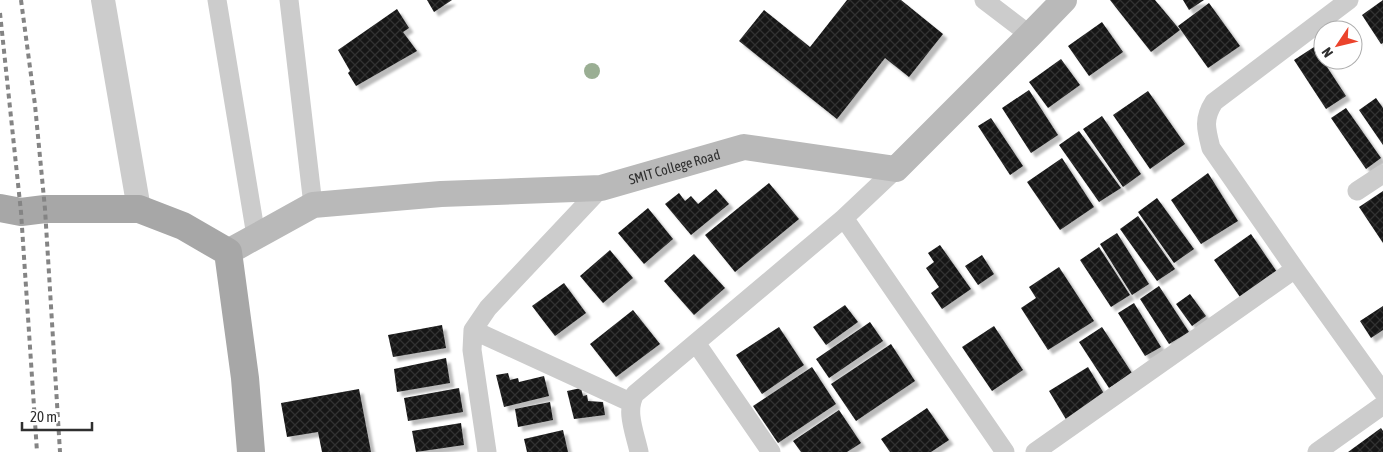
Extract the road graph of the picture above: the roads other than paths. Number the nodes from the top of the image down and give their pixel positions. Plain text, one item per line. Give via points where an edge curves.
1 (103, 0) edge
2 (217, 0) edge
3 (289, 0) edge
4 (984, 0) edge
5 (1064, 0) edge
6 (1349, 0) edge
7 (1030, 36) junction
8 (896, 168) junction
9 (1383, 174) edge
10 (601, 188) junction
11 (1357, 191) dead end
12 (313, 205) junction
13 (0, 208) edge
14 (139, 209) junction
15 (844, 218) junction
16 (256, 236) junction
17 (228, 252) junction
18 (1294, 269) junction
19 (473, 330) junction
20 (696, 343) junction
21 (1383, 392) edge
22 (630, 402) junction
23 (1383, 405) edge
24 (251, 452) edge
25 (487, 452) edge
26 (639, 452) edge
27 (771, 452) edge
28 (1005, 452) edge
29 (1036, 452) edge
30 (1317, 452) edge

1 - 14 street
2 - 16 street
3 - 12 street
4 - 7 street
5 - 7 main road
6 - 18 street via 1214,102 1207,113 1206,129 1211,148
7 - 8 main road
8 - 10 main road, SMIT College Road via 744,147
8 - 15 street
9 - 11 street
10 - 12 main road, SMIT College Road via 441,194
10 - 19 street via 488,308
12 - 16 main road, SMIT College Road
13 - 14 main road via 21,212
14 - 17 main road via 183,226
15 - 20 street
15 - 28 street
16 - 17 main road, SMIT College Road
17 - 24 main road
18 - 21 street
18 - 29 street
19 - 22 street
19 - 25 street via 472,350
20 - 22 street via 635,394
20 - 27 street
22 - 26 street
23 - 30 street

